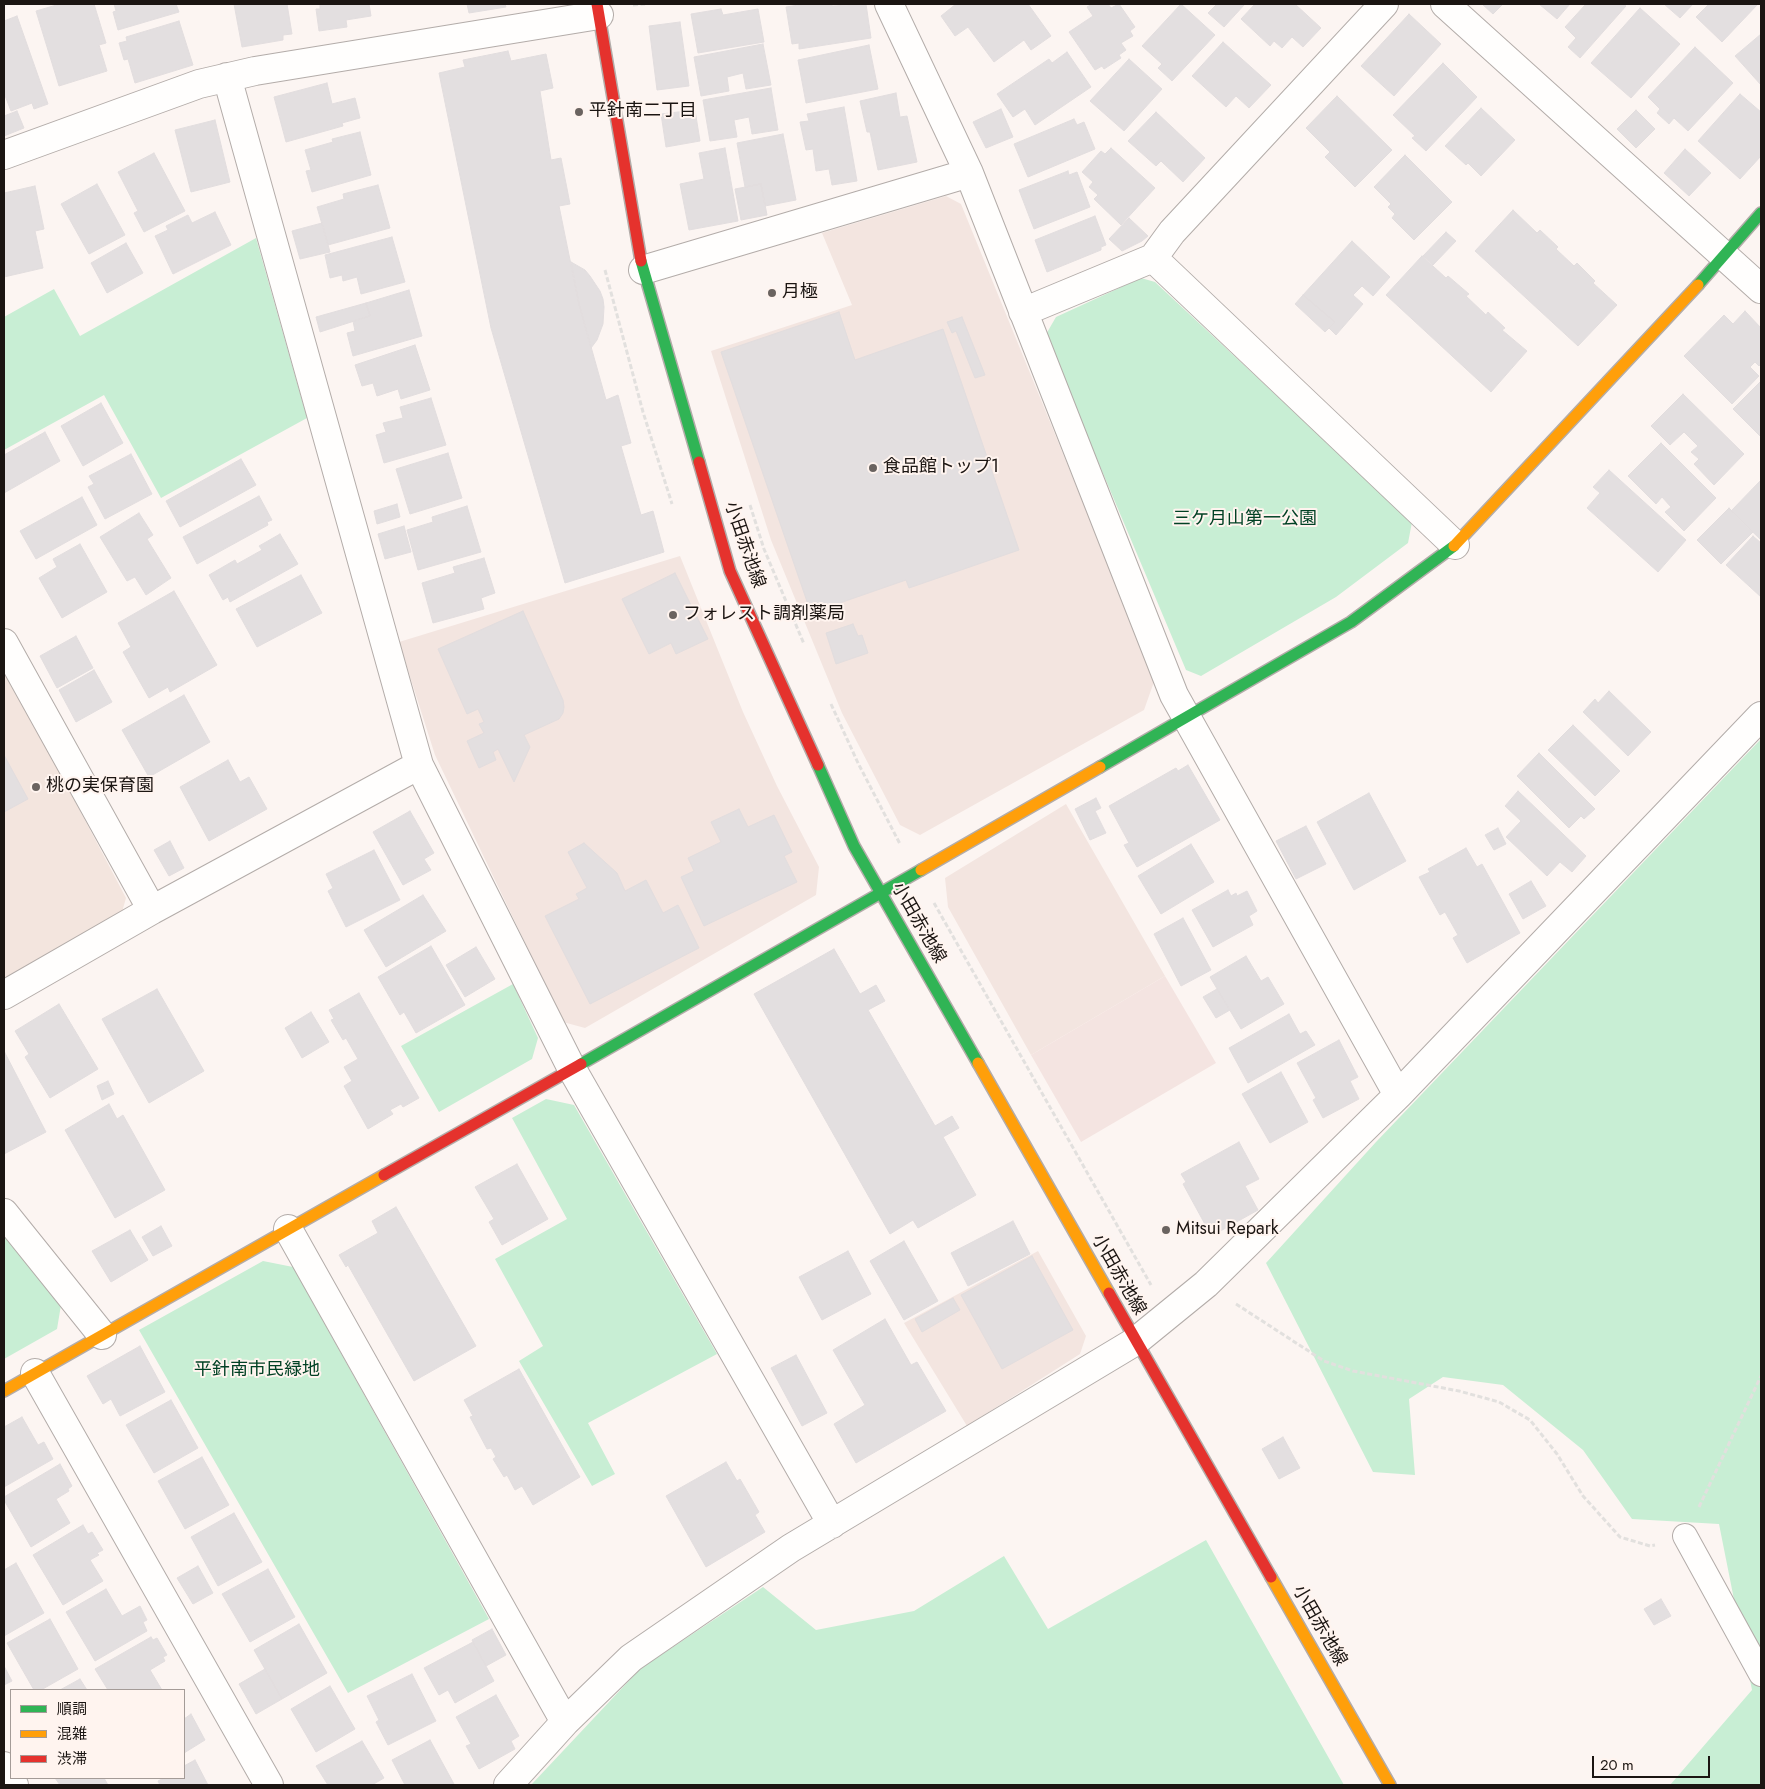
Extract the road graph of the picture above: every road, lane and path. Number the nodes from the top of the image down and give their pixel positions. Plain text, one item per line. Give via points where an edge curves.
1 (645, 4) edge
2 (890, 4) edge
3 (1384, 4) edge
4 (1445, 4) edge
5 (633, 5) edge
6 (598, 9) edge
7 (227, 77) junction
8 (4, 155) edge
9 (969, 173) junction
10 (1761, 213) edge
11 (1723, 256) junction
12 (1153, 258) junction
13 (644, 270) junction
14 (1761, 289) edge
15 (1024, 312) junction
16 (749, 504) dead end
17 (1455, 545) junction
18 (4, 643) edge
19 (807, 652) dead end
20 (830, 703) dead end
21 (1761, 716) edge
22 (1186, 718) junction
23 (419, 764) junction
24 (901, 846) dead end
25 (881, 894) junction
26 (932, 900) dead end
27 (152, 910) junction
28 (4, 995) edge
29 (572, 1069) junction
30 (1398, 1095) junction
31 (4, 1213) edge
32 (288, 1229) junction
33 (1206, 1284) junction
34 (1154, 1290) dead end
35 (102, 1335) junction
36 (1136, 1341) junction
37 (35, 1373) junction
38 (1761, 1376) edge
39 (4, 1391) edge
40 (832, 1524) junction
41 (1685, 1536) junction
42 (1761, 1674) edge
43 (565, 1722) junction
44 (4, 1766) edge
45 (10, 1777) edge
46 (270, 1785) edge
47 (508, 1785) edge
48 (1390, 1785) edge

1 - 5 path
2 - 9 street
3 - 12 street via 1172,232
4 - 11 street
6 - 7 street
6 - 13 street, 小田赤池線
7 - 8 street via 199,84
7 - 23 street
9 - 13 street
9 - 15 street
10 - 11 street
11 - 14 street
11 - 17 street
12 - 15 street
12 - 17 street
13 - 25 street, 小田赤池線 via 730,570 854,846
15 - 22 street via 1170,686
16 - 19 path
17 - 22 street via 1351,622
18 - 27 street
20 - 24 path
21 - 30 street
22 - 25 street
22 - 30 street
23 - 27 street
23 - 29 street
25 - 29 street
25 - 36 street, 小田赤池線
26 - 34 path
27 - 28 street
29 - 32 street
29 - 40 street
30 - 33 street
31 - 35 street
32 - 35 street
32 - 43 street
33 - 36 street
33 - 41 path via 1324,1361 1353,1371 1499,1402 1530,1420 1557,1454 1583,1496 1620,1538 1650,1546
35 - 37 street
36 - 40 street
36 - 48 street, 小田赤池線
37 - 39 street
37 - 46 street
38 - 41 path
40 - 43 street via 791,1548 631,1658
41 - 42 lane
43 - 47 street
44 - 45 street

